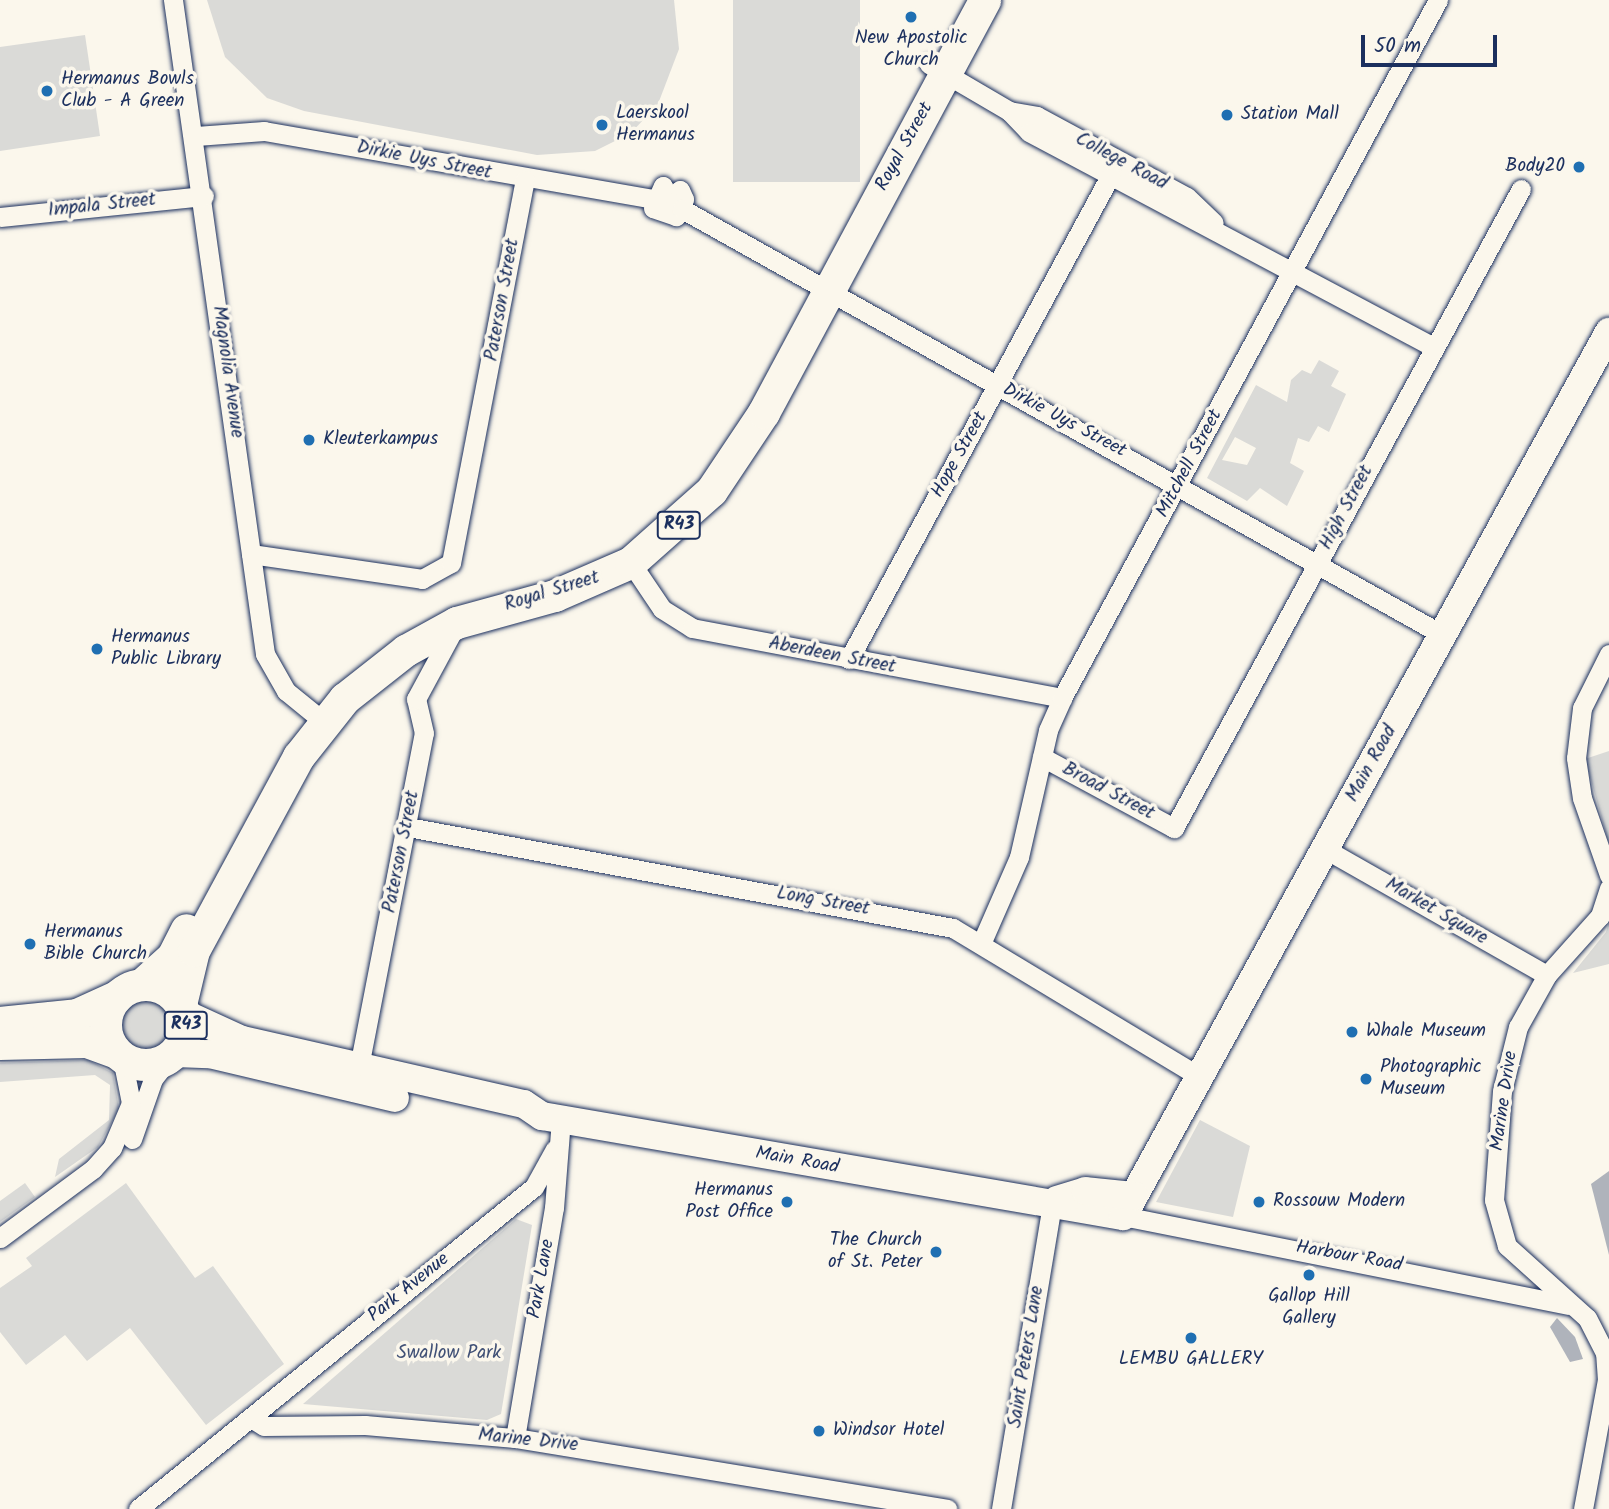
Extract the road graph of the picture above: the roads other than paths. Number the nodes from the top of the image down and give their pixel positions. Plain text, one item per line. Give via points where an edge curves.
1 (173, 0) edge
2 (965, 0) edge
3 (985, 0) edge
4 (1438, 0) edge
5 (938, 68) junction
6 (1009, 111) junction
7 (196, 136) junction
8 (1110, 176) junction
9 (525, 180) junction
10 (1521, 189) dead end
11 (204, 196) junction
12 (0, 217) edge
13 (1222, 231) junction
14 (1293, 272) junction
15 (818, 284) junction
16 (1609, 331) edge
17 (1433, 347) junction
18 (997, 386) junction
19 (1180, 483) junction
20 (251, 554) junction
21 (631, 563) junction
22 (1316, 565) junction
23 (457, 623) junction
24 (1443, 635) junction
25 (1609, 654) edge
26 (849, 659) junction
27 (1062, 698) junction
28 (316, 715) junction
29 (1042, 757) junction
30 (408, 827) junction
31 (1174, 828) joint
32 (1325, 849) junction
33 (1609, 875) edge
34 (1609, 888) edge
35 (981, 944) junction
36 (1547, 975) junction
37 (130, 991) junction
38 (183, 1009) junction
39 (0, 1023) edge
40 (0, 1044) edge
41 (172, 1055) junction
42 (120, 1056) junction
43 (1200, 1077) junction
44 (356, 1080) junction
45 (552, 1118) junction
46 (555, 1149) junction
47 (93, 1169) junction
48 (1052, 1204) junction
49 (1129, 1206) junction
50 (0, 1238) edge
51 (1515, 1256) junction
52 (1484, 1285) junction
53 (1573, 1306) junction
54 (251, 1418) junction
55 (515, 1438) junction
56 (138, 1509) edge
57 (947, 1509) edge
58 (1001, 1509) edge
59 (1583, 1509) edge

1 - 7 street, Magnolia Avenue
2 - 5 main road, Royal Street / R43
3 - 5 main road, Royal Street / R43
4 - 14 street, Mitchell Street
5 - 6 street, College Road
5 - 15 main road, Royal Street / R43
6 - 8 street, College Road via 1029,132
6 - 13 street, College Road via 1037,116 1186,197
7 - 9 street, Dirkie Uys Street via 247,128
7 - 11 street, Magnolia Avenue
8 - 13 street, College Road
8 - 18 street, Hope Street
9 - 15 street, Dirkie Uys Street via 652,199 659,215 682,209
9 - 20 street, Paterson Street via 458,544 444,570 422,579
10 - 17 street, High Street
11 - 12 street, Impala Street
11 - 20 street, Magnolia Avenue
13 - 14 street, College Road
14 - 17 street, College Road
14 - 19 street, Mitchell Street
15 - 18 street, Dirkie Uys Street
15 - 21 main road, Royal Street / R43 via 729,469 676,528
15 - 28 main road, Royal Street / R43 via 709,466 660,520 575,573 456,604 409,626 365,654
16 - 24 main road, Main Road
17 - 22 street, High Street
18 - 19 street, Dirkie Uys Street
18 - 26 street, Hope Street
19 - 22 street, Dirkie Uys Street via 1196,499
19 - 27 street, Mitchell Street
20 - 28 street, Magnolia Avenue via 267,662
21 - 23 main road, Royal Street / R43 via 564,593
21 - 26 street, Aberdeen Street via 662,609 687,626
22 - 24 street, Dirkie Uys Street
22 - 31 street, High Street
23 - 28 main road, Royal Street / R43 via 385,665
23 - 30 street, Paterson Street via 416,699 424,733
24 - 32 main road, Main Road
25 - 33 street via 1582,709 1576,758 1582,798
26 - 27 street, Aberdeen Street
27 - 29 street, Mitchell Street
28 - 37 main road, Royal Street / R43 via 173,957
28 - 38 main road, Royal Street / R43 via 194,951
29 - 31 street, Broad Street
29 - 35 street, Mitchell Street via 1019,858
30 - 35 street, Long Street via 931,921
30 - 44 street, Paterson Street
32 - 36 street, Market Square
32 - 43 main road, Main Road
34 - 36 street, Marine Drive via 1595,924
35 - 43 street, Long Street
36 - 51 street, Marine Drive via 1518,1027 1502,1091 1495,1211
37 - 38 main road, Main Road / R43 via 169,991
37 - 39 main road, R43 via 77,1015
37 - 42 main road via 106,1025
38 - 41 main road, R43 via 185,1035
38 - 44 main road, Main Road via 216,1032
40 - 42 main road, Main Road / R43 via 87,1042
41 - 42 main road, Main Road / R43 via 151,1065
41 - 44 main road, Main Road via 209,1054
41 - 47 street via 153,1079 130,1143
42 - 47 street via 131,1090 129,1117
43 - 49 main road, Main Road
44 - 45 main road, Main Road via 520,1121
45 - 46 street, Park Lane
45 - 48 main road, Main Road
46 - 54 street, Park Avenue via 541,1180
46 - 55 street, Park Lane via 554,1208
47 - 50 street
48 - 49 main road via 1086,1191
48 - 58 street, Saint Peters Lane
49 - 52 street, Harbour Road
51 - 52 street via 1510,1269
51 - 53 street, Marine Drive
52 - 53 street, Harbour Road
53 - 59 street, Marine Drive via 1598,1336 1607,1370
54 - 55 street, Marine Drive via 264,1426 331,1423
54 - 56 street
55 - 57 street, Marine Drive

